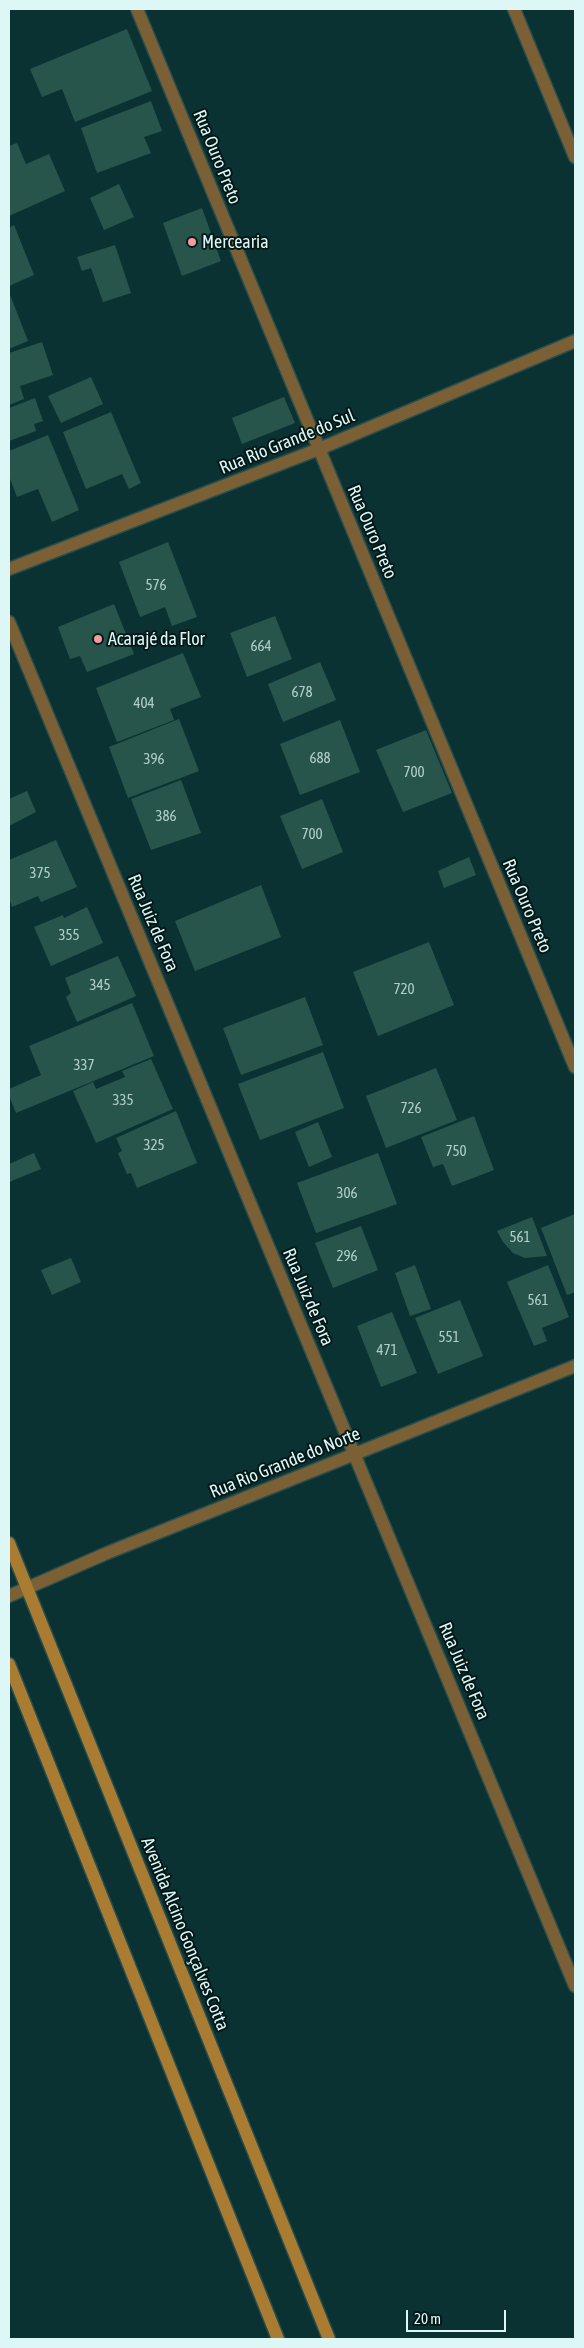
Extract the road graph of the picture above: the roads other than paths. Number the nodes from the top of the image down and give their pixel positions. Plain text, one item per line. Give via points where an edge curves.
1 (137, 9) edge
2 (514, 9) edge
3 (575, 157) edge
4 (575, 341) edge
5 (319, 449) junction
6 (9, 569) edge
7 (9, 622) edge
8 (575, 1067) edge
9 (575, 1366) edge
10 (354, 1454) junction
11 (9, 1543) edge
12 (27, 1588) junction
13 (9, 1596) edge
14 (9, 1664) edge
15 (575, 1986) edge
16 (278, 2339) edge
17 (329, 2339) edge

1 - 5 street, Rua Ouro Preto
2 - 3 street
4 - 5 street, Rua Rio Grande do Sul
5 - 6 street, Rua Rio Grande do Sul
5 - 8 street, Rua Ouro Preto
7 - 10 street, Rua Juiz de Fora
9 - 10 street, Rua Rio Grande do Norte
10 - 12 street, Rua Rio Grande do Norte
10 - 15 street, Rua Juiz de Fora
11 - 12 main road, Avenida Alcino Gonçalves Cotta
12 - 13 street, Rua Rio Grande do Norte
12 - 17 main road, Avenida Alcino Gonçalves Cotta
14 - 16 main road

